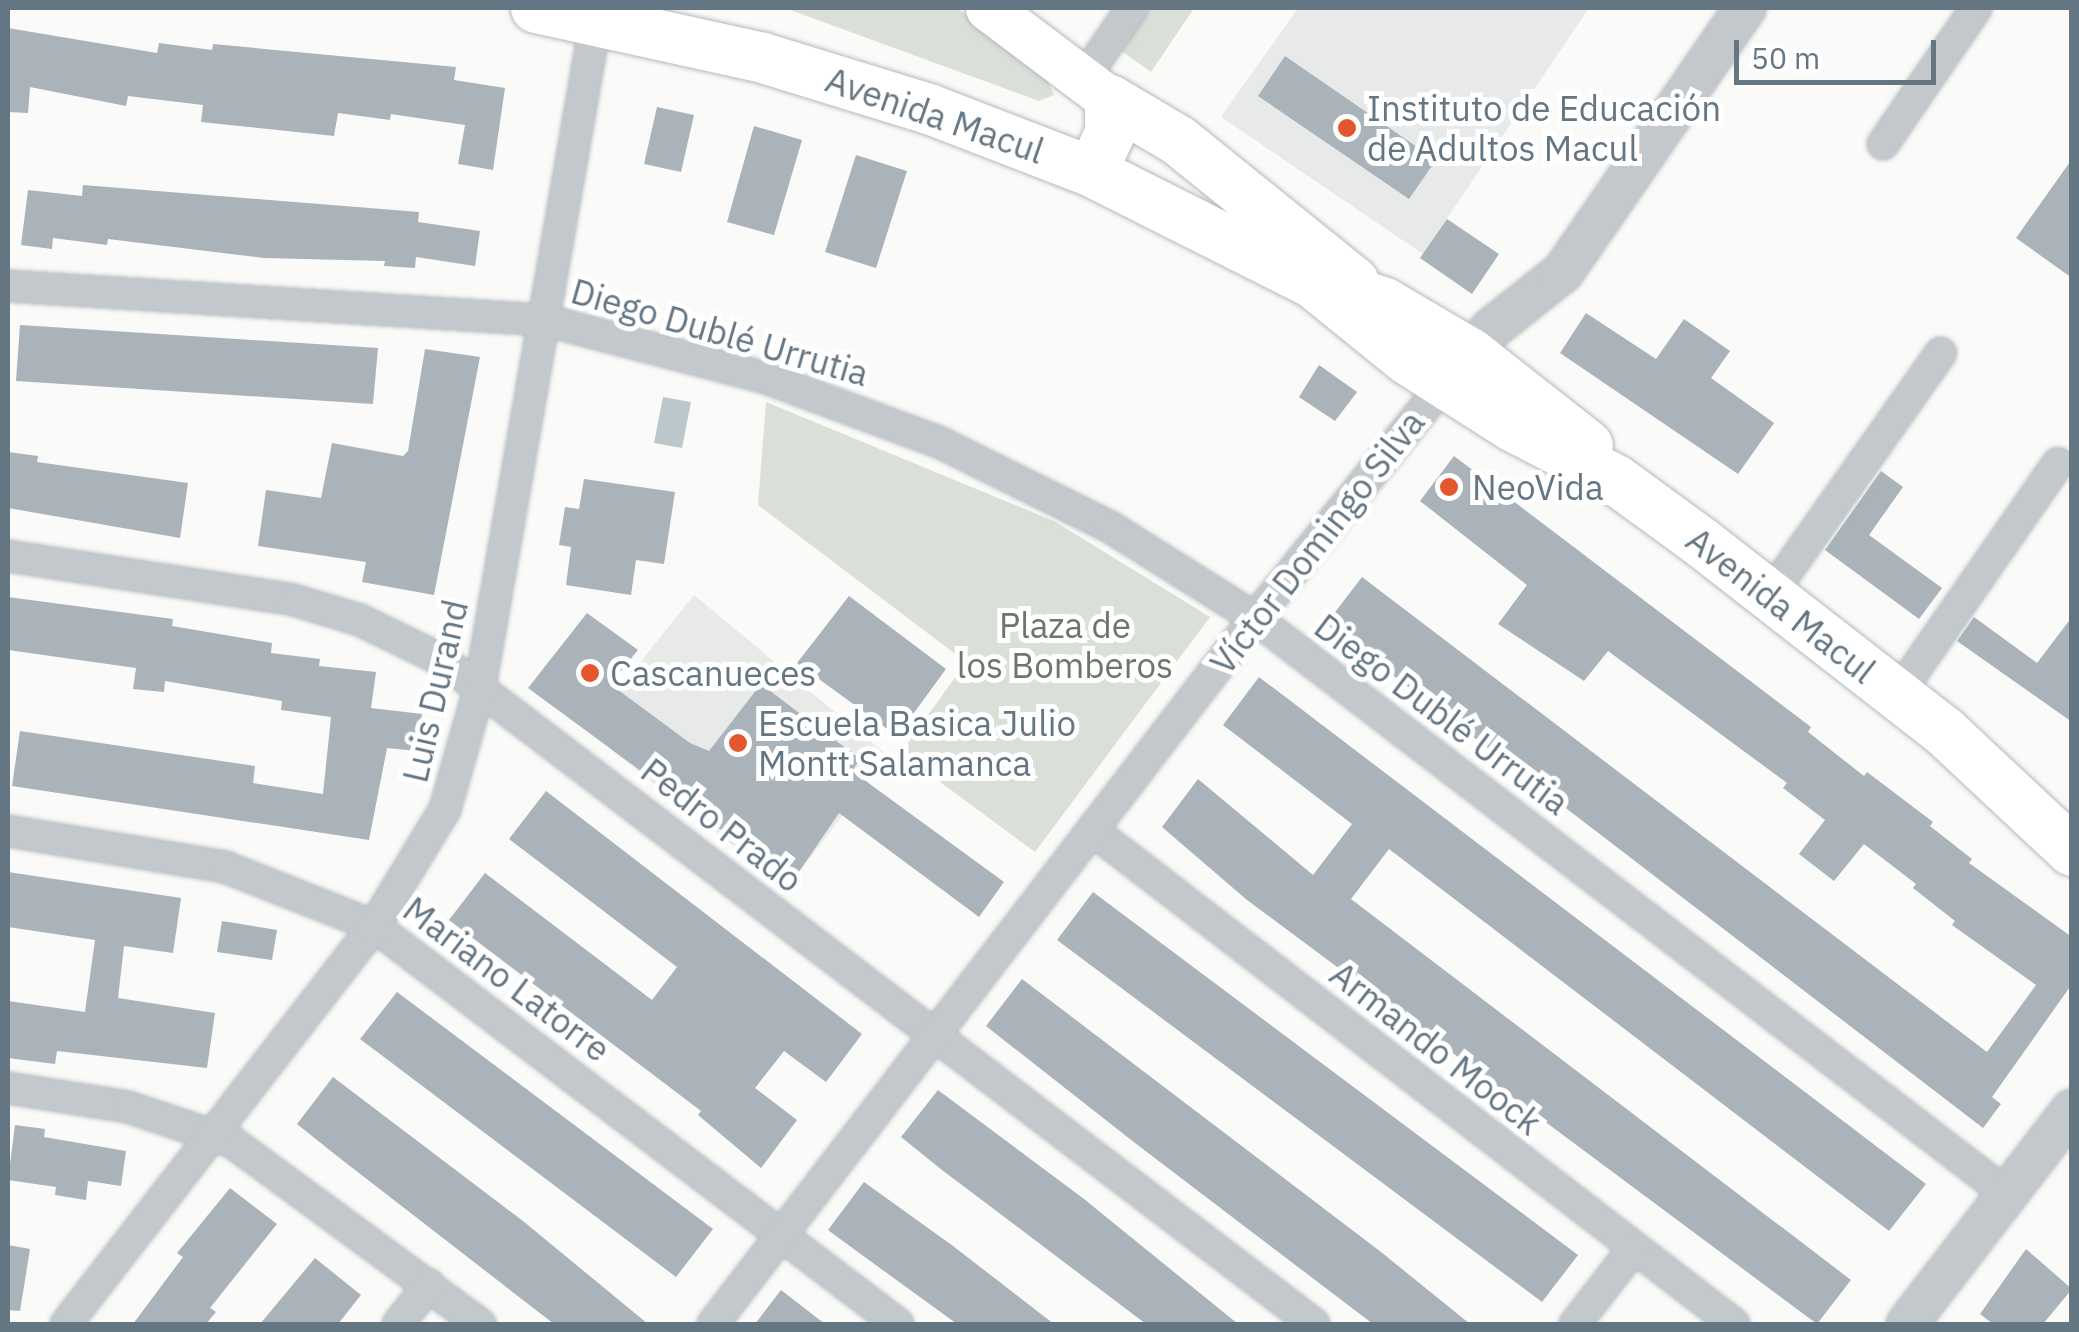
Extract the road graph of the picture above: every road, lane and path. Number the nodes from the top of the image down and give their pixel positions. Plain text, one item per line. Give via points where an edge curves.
1 (536, 8) edge
2 (988, 8) edge
3 (1132, 8) edge
4 (1745, 8) edge
5 (1976, 8) edge
6 (596, 19) junction
7 (1096, 90) junction
8 (1882, 144) dead end
9 (1092, 172) junction
10 (1313, 282) junction
11 (8, 286) edge
12 (1369, 296) junction
13 (544, 320) junction
14 (1941, 352) dead end
15 (1457, 368) junction
16 (2058, 463) dead end
17 (8, 556) edge
18 (1770, 595) junction
19 (1255, 618) junction
20 (480, 687) junction
21 (1898, 695) junction
22 (1945, 732) junction
23 (2072, 806) edge
24 (8, 830) edge
25 (1092, 830) junction
26 (2072, 852) edge
27 (374, 926) junction
28 (935, 1036) junction
29 (8, 1088) edge
30 (2072, 1110) edge
31 (212, 1133) junction
32 (2007, 1194) junction
33 (781, 1235) junction
34 (1634, 1248) junction
35 (429, 1285) junction
36 (66, 1324) edge
37 (398, 1324) edge
38 (480, 1324) edge
39 (713, 1324) edge
40 (898, 1324) edge
41 (1314, 1324) edge
42 (1574, 1324) edge
43 (1734, 1324) edge
44 (1907, 1324) edge

1 - 6 main road, Avenida Macul
2 - 7 main road
3 - 7 street
4 - 15 street, Víctor Domingo Silva via 1563,272
5 - 8 street
6 - 9 main road, Avenida Macul via 846,82
6 - 13 street, Luis Durand
7 - 9 main road via 1110,133
7 - 12 main road via 1194,152
9 - 10 main road, Avenida Macul
10 - 12 main road, Avenida Macul
10 - 15 main road, Avenida Macul
11 - 13 street, Diego Dublé Urrutia
12 - 15 main road, Avenida Macul
13 - 19 street, Diego Dublé Urrutia via 763,377 941,443 1110,527
13 - 20 street, Luis Durand
14 - 18 street
15 - 18 main road, Avenida Macul
15 - 19 street, Víctor Domingo Silva
16 - 21 street
17 - 20 street, Pedro Prado via 311,604 402,639
18 - 21 main road, Avenida Macul
19 - 25 street, Víctor Domingo Silva
19 - 32 street, Diego Dublé Urrutia
20 - 27 street, Luis Durand via 445,808
20 - 28 street, Pedro Prado
21 - 22 main road, Avenida Macul
22 - 23 main road, Avenida Macul
22 - 26 main road, Avenida Macul
24 - 27 street, Mariano Latorre via 225,866
25 - 28 street, Víctor Domingo Silva
25 - 34 street, Armando Moock
27 - 31 street, Luis Durand
27 - 33 street, Mariano Latorre
28 - 33 street, Víctor Domingo Silva
28 - 41 street, Pedro Prado
29 - 31 street via 128,1108
30 - 32 street
31 - 35 street via 276,1170
31 - 36 street, Luis Durand
32 - 44 street
33 - 39 street, Víctor Domingo Silva
33 - 40 street, Mariano Latorre
34 - 42 street
34 - 43 street, Armando Moock
35 - 37 street
35 - 38 street

